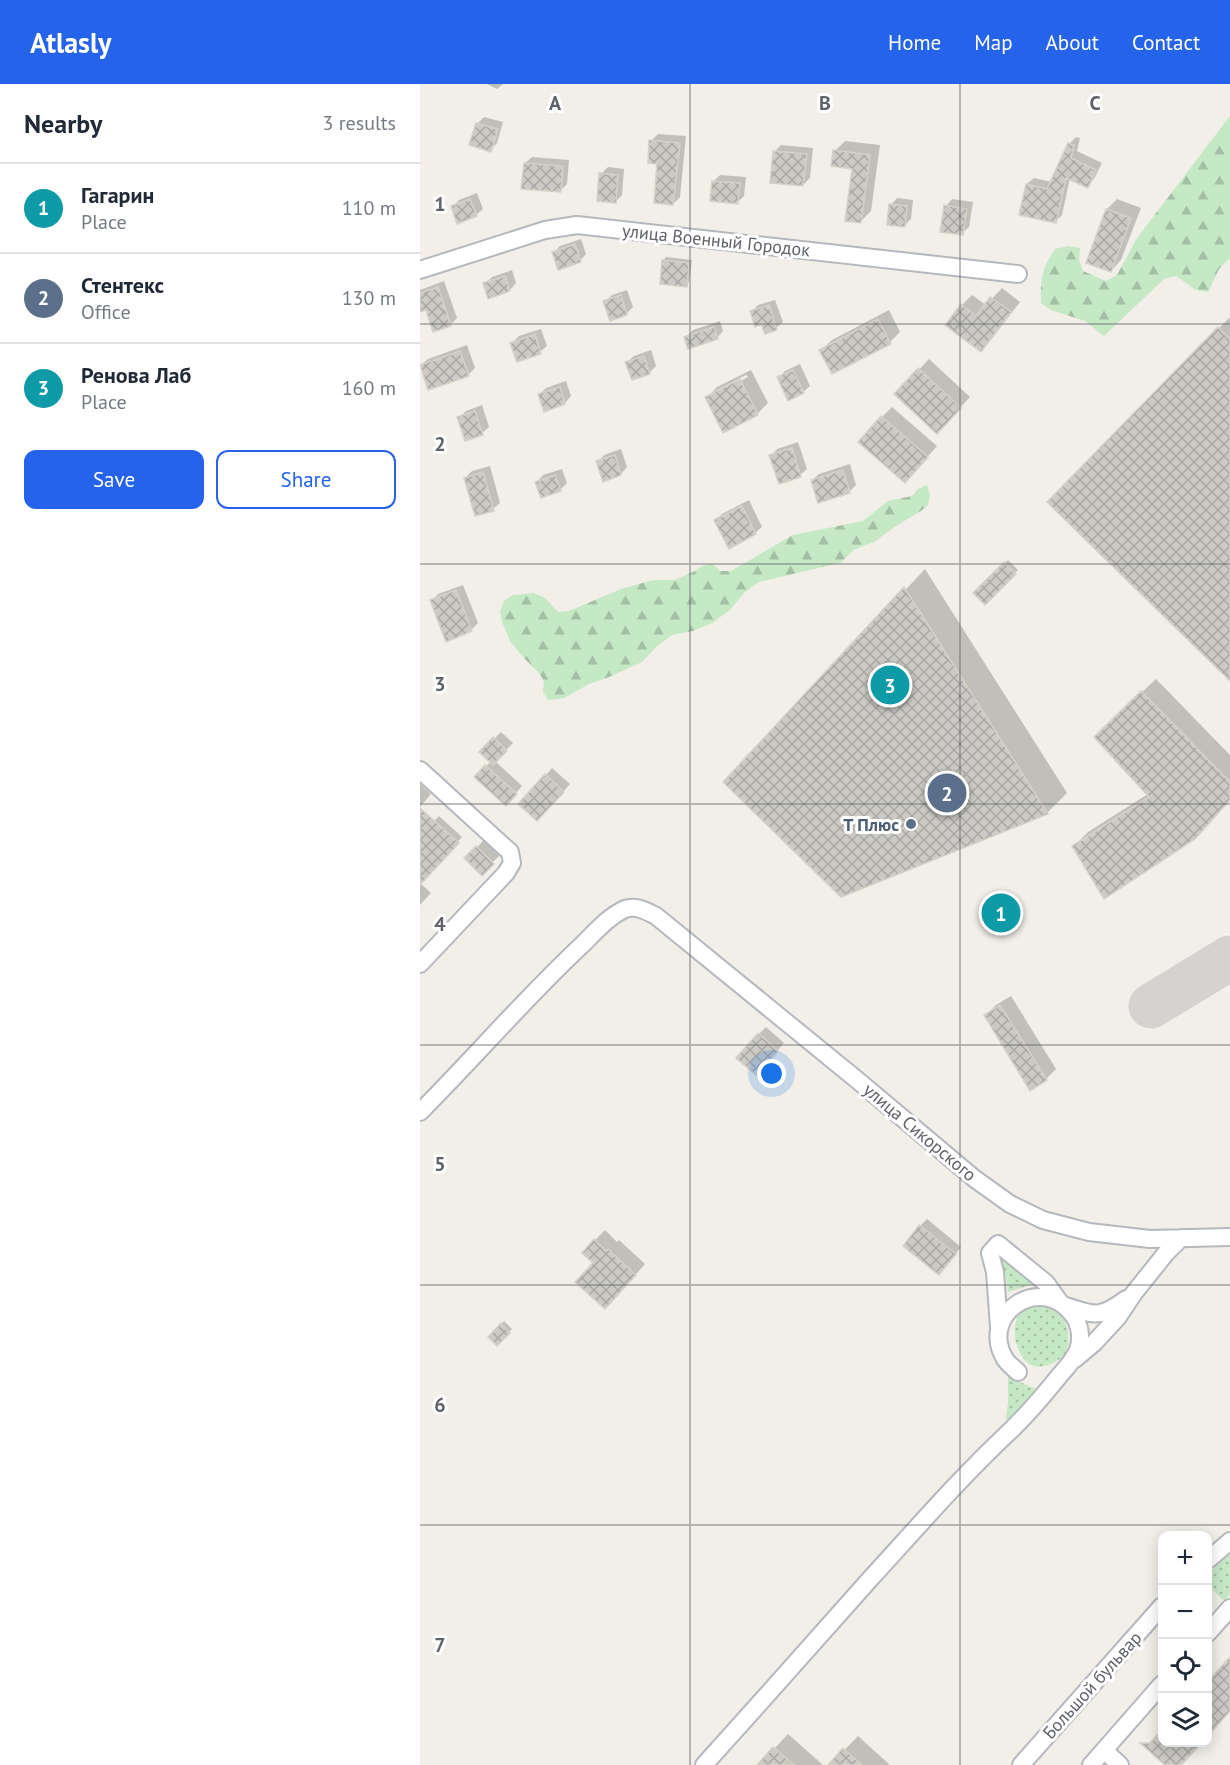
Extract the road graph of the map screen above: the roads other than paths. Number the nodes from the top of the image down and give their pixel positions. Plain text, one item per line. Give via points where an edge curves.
1 (420, 270) edge
2 (1018, 274) dead end
3 (420, 770) edge
4 (420, 964) edge
5 (420, 1112) edge
6 (1230, 1237) edge
7 (1181, 1238) junction
8 (1134, 1293) junction
9 (1063, 1304) junction
10 (999, 1331) junction
11 (1072, 1362) junction
12 (1018, 1372) dead end
13 (1227, 1541) edge
14 (1212, 1556) edge
15 (1230, 1608) edge
16 (1158, 1611) edge
17 (1212, 1628) edge
18 (1158, 1689) edge
19 (1104, 1750) junction
20 (704, 1765) edge
21 (1021, 1765) edge
22 (1091, 1765) edge
23 (1119, 1765) edge

1 - 2 street, улица Военный Городок via 545,230 577,225
3 - 4 street via 510,852 512,863
5 - 7 street, улица Сикорского via 564,961 611,918 636,908 656,916 1010,1204 1043,1220 1089,1232 1150,1239
6 - 7 street, улица Сикорского
7 - 8 street
8 - 9 street via 1100,1314
8 - 11 street via 1118,1317
9 - 10 street via 1045,1296 1029,1298 1004,1316
9 - 10 street via 1046,1283 998,1244 990,1253
9 - 11 street via 1076,1318 1080,1333 1079,1348
10 - 12 street via 999,1344 1006,1360
11 - 20 street via 938,1504
13 - 14 street
15 - 17 street
16 - 21 street, Большой бульвар
18 - 19 street
19 - 22 street
19 - 23 street

